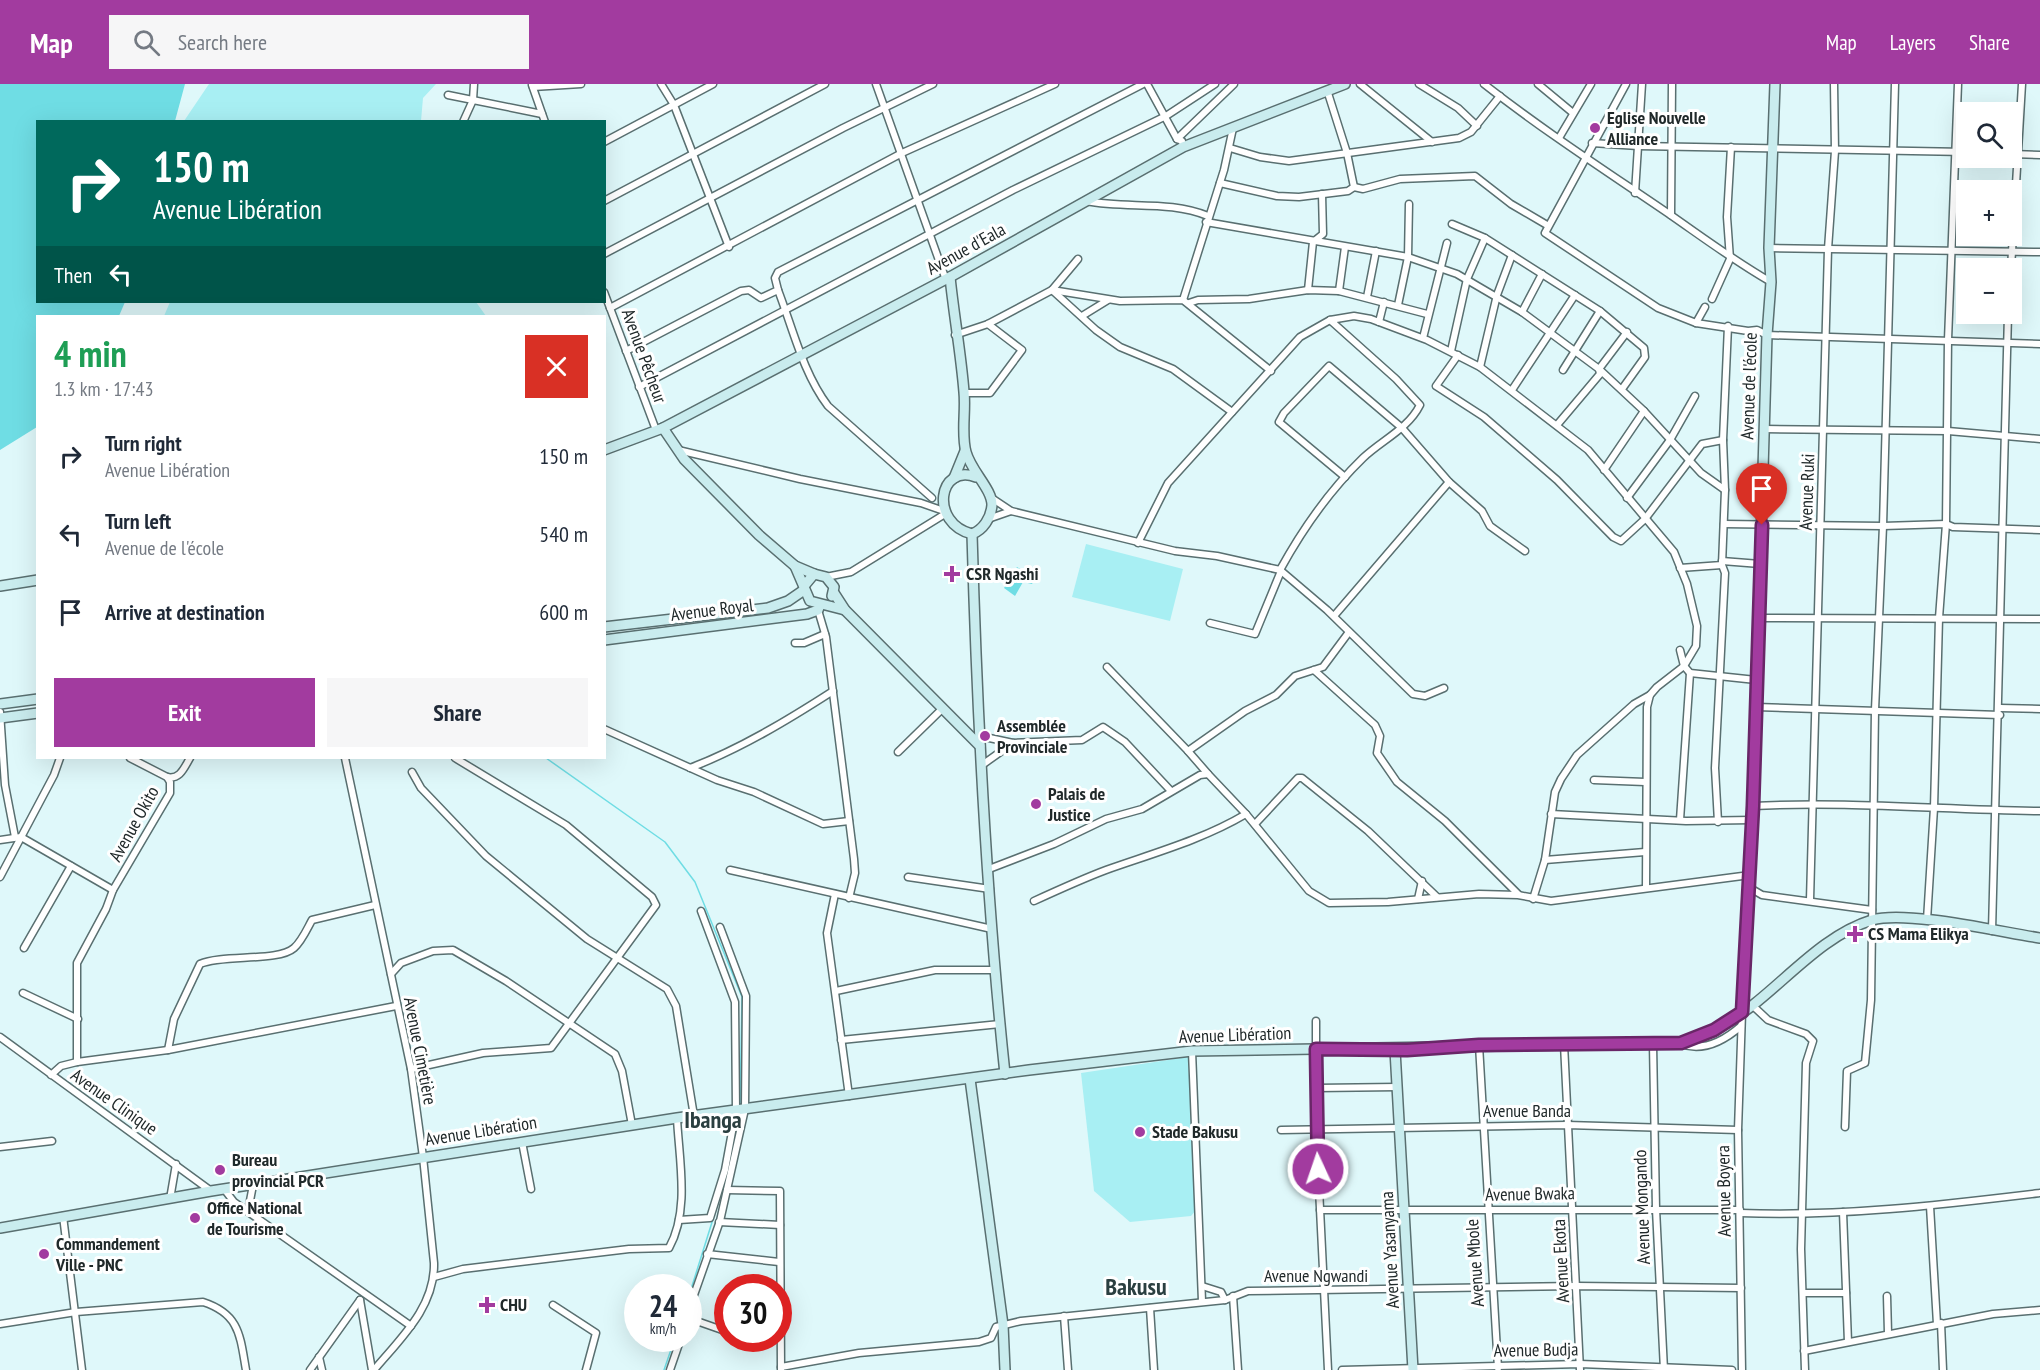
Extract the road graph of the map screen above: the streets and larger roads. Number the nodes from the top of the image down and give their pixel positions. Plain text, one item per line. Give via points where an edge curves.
1 (474, 84) edge
2 (581, 84) edge
3 (661, 84) edge
4 (713, 84) edge
5 (825, 84) edge
6 (876, 84) edge
7 (933, 84) edge
8 (1055, 84) edge
9 (1145, 84) edge
10 (1215, 84) edge
11 (1234, 84) edge
12 (1345, 84) edge
13 (1360, 84) edge
14 (1419, 84) edge
15 (1484, 84) edge
16 (1538, 84) edge
17 (1591, 84) edge
18 (1626, 84) edge
19 (1642, 84) edge
20 (1672, 84) edge
21 (1775, 84) edge
22 (1834, 84) edge
23 (1895, 84) edge
24 (1959, 84) edge
25 (2022, 84) edge
26 (532, 86) edge
27 (1327, 90) junction
28 (448, 95) dead end
29 (1500, 96) junction
30 (473, 100) junction
31 (2020, 102) edge
32 (674, 105) junction
33 (886, 108) junction
34 (1574, 113) junction
35 (542, 114) junction
36 (1166, 116) junction
37 (464, 120) edge
38 (544, 120) edge
39 (1477, 126) junction
40 (1233, 128) junction
41 (1177, 138) junction
42 (1559, 138) junction
43 (606, 141) edge
44 (1432, 142) junction
45 (1592, 143) junction
46 (1638, 146) junction
47 (1670, 146) junction
48 (1183, 147) junction
49 (1731, 147) junction
50 (1230, 148) junction
51 (1774, 149) junction
52 (1835, 151) junction
53 (1894, 151) junction
54 (1954, 151) junction
55 (902, 153) junction
56 (1347, 153) junction
57 (2022, 154) edge
58 (2040, 155) edge
59 (692, 156) junction
60 (1586, 156) junction
61 (2015, 168) edge
62 (1220, 183) junction
63 (1354, 187) junction
64 (1635, 193) junction
65 (1322, 194) junction
66 (710, 199) junction
67 (606, 200) edge
68 (1085, 201) junction
69 (916, 202) junction
70 (1409, 204) dead end
71 (1671, 215) junction
72 (1207, 219) junction
73 (1452, 224) dead end
74 (1547, 225) junction
75 (929, 236) junction
76 (1485, 238) junction
77 (1313, 242) junction
78 (1447, 243) dead end
79 (729, 247) junction
80 (1345, 247) junction
81 (1769, 248) junction
82 (1828, 249) junction
83 (1889, 249) junction
84 (1376, 251) junction
85 (1951, 251) junction
86 (2013, 252) junction
87 (2040, 252) edge
88 (606, 253) edge
89 (1512, 255) junction
90 (1408, 257) junction
91 (2012, 258) edge
92 (1078, 259) dead end
93 (1730, 259) junction
94 (1441, 267) junction
95 (1542, 274) junction
96 (948, 279) junction
97 (1467, 279) junction
98 (1771, 282) junction
99 (778, 290) junction
100 (1052, 290) junction
101 (1308, 290) junction
102 (1339, 291) junction
103 (1497, 295) junction
104 (1575, 295) junction
105 (606, 297) edge
106 (1367, 297) junction
107 (1712, 299) dead end
108 (1108, 300) junction
109 (1186, 302) junction
110 (1384, 302) junction
111 (1398, 305) junction
112 (1706, 307) dead end
113 (610, 308) junction
114 (1600, 310) junction
115 (786, 311) junction
116 (1522, 312) junction
117 (1427, 314) junction
118 (1082, 316) junction
119 (1330, 320) junction
120 (1379, 322) junction
121 (1696, 322) junction
122 (988, 324) junction
123 (2008, 324) edge
124 (1728, 326) junction
125 (1627, 332) junction
126 (1551, 333) junction
127 (955, 335) junction
128 (1767, 335) junction
129 (1826, 336) junction
130 (1423, 338) junction
131 (1888, 338) junction
132 (1948, 340) junction
133 (2007, 342) junction
134 (2040, 344) edge
135 (626, 351) junction
136 (1451, 351) junction
137 (1576, 351) junction
138 (802, 354) junction
139 (1458, 355) junction
140 (1480, 368) junction
141 (1599, 369) junction
142 (1563, 370) dead end
143 (1271, 371) junction
144 (639, 387) junction
145 (1622, 389) junction
146 (1512, 390) junction
147 (964, 393) junction
148 (1695, 396) dead end
149 (1644, 411) junction
150 (1232, 412) junction
151 (1557, 425) junction
152 (1402, 428) junction
153 (659, 429) junction
154 (1764, 429) junction
155 (1823, 431) junction
156 (1886, 431) junction
157 (1948, 431) junction
158 (2007, 435) junction
159 (2040, 439) edge
160 (1670, 440) junction
161 (1723, 440) junction
162 (606, 449) edge
163 (678, 450) junction
164 (965, 451) junction
165 (1690, 461) junction
166 (1604, 470) junction
167 (976, 477) junction
168 (1345, 477) junction
169 (954, 478) junction
170 (1449, 482) junction
171 (1725, 490) junction
172 (944, 497) junction
173 (990, 497) junction
174 (932, 498) junction
175 (1627, 498) junction
176 (921, 503) junction
177 (1011, 511) junction
178 (944, 512) junction
179 (988, 519) junction
180 (1645, 519) junction
181 (1821, 523) junction
182 (1724, 524) junction
183 (1946, 524) junction
184 (1762, 525) junction
185 (1883, 526) junction
186 (2003, 530) junction
187 (2040, 530) edge
188 (972, 534) junction
189 (1138, 543) junction
190 (1525, 551) dead end
191 (1722, 563) junction
192 (1760, 564) junction
193 (795, 566) junction
194 (1680, 568) junction
195 (1281, 570) junction
196 (814, 574) junction
197 (842, 575) junction
198 (826, 577) junction
199 (36, 580) edge
200 (0, 585) edge
201 (804, 588) junction
202 (834, 590) junction
203 (820, 607) junction
204 (845, 610) junction
205 (1334, 616) junction
206 (1818, 617) junction
207 (1759, 618) junction
208 (1879, 618) junction
209 (1939, 618) junction
210 (2000, 618) junction
211 (2040, 619) edge
212 (1210, 623) dead end
213 (606, 627) edge
214 (1349, 632) junction
215 (825, 634) junction
216 (606, 640) edge
217 (795, 643) dead end
218 (1680, 650) dead end
219 (1684, 666) junction
220 (1107, 667) dead end
221 (1314, 670) junction
222 (1690, 673) junction
223 (1721, 677) junction
224 (1756, 680) junction
225 (1444, 688) dead end
226 (833, 691) junction
227 (1650, 695) junction
228 (36, 699) edge
229 (0, 704) edge
230 (1756, 707) junction
231 (942, 709) junction
232 (1815, 709) junction
233 (2040, 709) edge
234 (1875, 710) junction
235 (0, 712) edge
236 (1937, 712) junction
237 (2000, 712) junction
238 (36, 713) edge
239 (0, 718) edge
240 (606, 730) edge
241 (980, 736) junction
242 (1013, 743) junction
243 (980, 746) junction
244 (1188, 751) junction
245 (898, 752) dead end
246 (60, 759) edge
247 (132, 759) edge
248 (189, 759) edge
249 (345, 759) edge
250 (456, 759) edge
251 (982, 765) junction
252 (690, 768) junction
253 (412, 772) dead end
254 (181, 773) junction
255 (1204, 773) junction
256 (167, 777) junction
257 (1594, 780) dead end
258 (1645, 782) junction
259 (1171, 791) junction
260 (171, 793) junction
261 (1813, 803) junction
262 (1875, 804) junction
263 (1753, 806) junction
264 (1934, 808) junction
265 (1997, 811) junction
266 (2040, 812) edge
267 (1246, 814) junction
268 (1551, 814) junction
269 (1644, 818) junction
270 (1680, 820) junction
271 (1752, 820) junction
272 (849, 822) junction
273 (1718, 822) junction
274 (1255, 824) junction
275 (18, 837) junction
276 (0, 840) edge
277 (1645, 852) junction
278 (1545, 861) junction
279 (71, 866) junction
280 (989, 868) junction
281 (730, 870) dead end
282 (1750, 875) junction
283 (0, 877) edge
284 (908, 877) dead end
285 (1422, 881) junction
286 (1646, 888) junction
287 (1750, 888) junction
288 (990, 889) junction
289 (113, 890) junction
290 (835, 894) junction
291 (1518, 895) junction
292 (1762, 895) junction
293 (1437, 897) junction
294 (849, 898) junction
295 (1418, 898) junction
296 (1533, 899) junction
297 (1810, 900) junction
298 (1034, 901) dead end
299 (1750, 901) junction
300 (375, 905) junction
301 (1872, 910) junction
302 (701, 911) dead end
303 (1927, 920) junction
304 (1871, 921) junction
305 (720, 927) dead end
306 (992, 929) junction
307 (1992, 931) junction
308 (2040, 938) edge
309 (24, 948) dead end
310 (616, 958) junction
311 (387, 959) junction
312 (400, 963) junction
313 (995, 970) junction
314 (391, 974) junction
315 (836, 991) junction
316 (22, 993) dead end
317 (1752, 1005) junction
318 (396, 1006) junction
319 (1742, 1012) junction
320 (78, 1018) junction
321 (1316, 1021) dead end
322 (570, 1024) junction
323 (1000, 1024) junction
324 (1741, 1026) junction
325 (1, 1039) edge
326 (841, 1040) junction
327 (1681, 1043) junction
328 (1564, 1044) junction
329 (1653, 1044) junction
330 (1479, 1045) junction
331 (1316, 1049) junction
332 (168, 1050) junction
333 (1395, 1050) junction
334 (1192, 1051) junction
335 (77, 1062) junction
336 (411, 1069) junction
337 (1005, 1074) junction
338 (51, 1076) junction
339 (970, 1079) junction
340 (1316, 1088) junction
341 (1398, 1088) junction
342 (849, 1096) junction
343 (741, 1109) junction
344 (694, 1116) junction
345 (677, 1118) junction
346 (632, 1125) junction
347 (1483, 1125) junction
348 (1567, 1125) junction
349 (1845, 1127) dead end
350 (1316, 1128) junction
351 (1399, 1128) junction
352 (1654, 1128) junction
353 (1281, 1130) dead end
354 (1738, 1130) junction
355 (52, 1141) dead end
356 (522, 1142) junction
357 (0, 1147) edge
358 (423, 1157) junction
359 (176, 1164) junction
360 (253, 1185) junction
361 (224, 1189) junction
362 (531, 1189) dead end
363 (727, 1190) junction
364 (211, 1191) junction
365 (2040, 1193) edge
366 (170, 1199) junction
367 (1930, 1206) junction
368 (1573, 1208) junction
369 (1487, 1209) junction
370 (1656, 1209) junction
371 (1320, 1210) junction
372 (248, 1211) junction
373 (1404, 1211) junction
374 (1740, 1211) junction
375 (1844, 1212) junction
376 (1802, 1214) junction
377 (63, 1216) junction
378 (679, 1220) junction
379 (719, 1222) junction
380 (780, 1225) junction
381 (0, 1228) edge
382 (707, 1254) junction
383 (779, 1262) junction
384 (700, 1274) edge
385 (779, 1274) edge
386 (434, 1277) junction
387 (1202, 1286) junction
388 (1577, 1286) junction
389 (1660, 1287) junction
390 (1741, 1288) junction
391 (1492, 1289) junction
392 (1409, 1290) junction
393 (1324, 1291) junction
394 (1803, 1293) junction
395 (1846, 1293) junction
396 (1233, 1296) junction
397 (1887, 1296) dead end
398 (362, 1297) junction
399 (1225, 1300) junction
400 (1202, 1301) junction
401 (553, 1305) dead end
402 (1150, 1308) junction
403 (2040, 1310) edge
404 (76, 1312) junction
405 (1064, 1316) junction
406 (0, 1324) edge
407 (1939, 1324) junction
408 (1003, 1325) junction
409 (411, 1326) junction
410 (1888, 1334) junction
411 (1848, 1342) junction
412 (1804, 1351) junction
413 (676, 1352) edge
414 (780, 1352) edge
415 (319, 1357) junction
416 (818, 1366) edge
417 (1580, 1367) edge
418 (1498, 1368) edge
419 (781, 1369) edge
420 (1412, 1369) edge
421 (1664, 1369) edge
422 (82, 1370) edge
423 (246, 1370) edge
424 (310, 1370) edge
425 (322, 1370) edge
426 (373, 1370) edge
427 (586, 1370) edge
428 (670, 1370) edge
429 (1005, 1370) edge
430 (1068, 1370) edge
431 (1154, 1370) edge
432 (1238, 1370) edge
433 (1328, 1370) edge
434 (1342, 1370) edge
435 (1732, 1370) edge
436 (1742, 1370) edge
437 (1805, 1370) edge
438 (1943, 1370) edge

1 - 30 street
2 - 26 street
3 - 32 street
4 - 32 street
5 - 59 street
6 - 33 street
7 - 33 street
8 - 55 street
9 - 36 street
9 - 69 street
10 - 36 street
11 - 41 street
12 - 27 street, Avenue d'Eala
13 - 44 street
14 - 39 street via 1458,108
15 - 29 street
16 - 34 street
17 - 34 street
18 - 45 street
19 - 46 street
20 - 47 street
21 - 51 street, Avenue de l'école
22 - 52 street, Avenue Ruki
23 - 53 street
24 - 54 street
25 - 31 street
26 - 35 street
27 - 40 street, Avenue d'Eala
27 - 56 street
28 - 30 street
29 - 39 street
29 - 42 street
30 - 35 street
30 - 37 street
32 - 43 street
32 - 59 street
33 - 55 street
33 - 66 street
34 - 42 street
35 - 38 street
36 - 41 street
36 - 75 street
39 - 44 street via 1466,136
40 - 48 street, Avenue d'Eala
40 - 50 street
41 - 48 street
42 - 60 street
44 - 56 street
45 - 46 street
45 - 60 street
46 - 47 street
46 - 64 street
47 - 49 street
47 - 71 street
48 - 68 street, Avenue d'Eala
49 - 51 street
49 - 93 street via 1727,217
50 - 56 street via 1289,161
50 - 62 street
51 - 52 street
51 - 81 street, Avenue de l'école
52 - 53 street
52 - 82 street, Avenue Ruki
53 - 54 street
53 - 83 street
54 - 85 street
55 - 69 street
55 - 79 street
56 - 63 street
57 - 58 street
59 - 66 street
59 - 67 street
60 - 64 street
60 - 74 street
61 - 86 street
62 - 65 street via 1276,196
62 - 72 street
63 - 65 street
63 - 74 street via 1363,189 1400,178 1475,177
64 - 71 street
65 - 77 street via 1323,234
66 - 79 street
66 - 88 street
68 - 72 street via 1109,206 1188,208
68 - 96 street, Avenue d'Eala
69 - 75 street
69 - 99 street via 778,272
70 - 90 street
71 - 93 street
72 - 77 street
72 - 109 street
73 - 76 street
74 - 121 street via 1546,235 1658,308
75 - 96 street
75 - 115 street
76 - 89 street
76 - 97 street
77 - 80 street
77 - 101 street
78 - 94 street
79 - 113 street
80 - 84 street
80 - 102 street
81 - 82 street
81 - 98 street, Avenue de l'école
82 - 83 street
82 - 129 street, Avenue Ruki
83 - 85 street
83 - 131 street
84 - 90 street
84 - 106 street
85 - 86 street
85 - 132 street
86 - 87 street
86 - 91 street
89 - 95 street
89 - 103 street
90 - 94 street
90 - 111 street
92 - 100 street
93 - 98 street
93 - 107 street
94 - 97 street
94 - 117 street
95 - 104 street
95 - 116 street
96 - 127 street
96 - 138 street, Avenue d'Eala
97 - 103 street
97 - 136 street
98 - 128 street, Avenue de l'école
99 - 115 street
99 - 135 street via 761,298 745,289
100 - 108 street
100 - 118 street
100 - 122 street
101 - 102 street
101 - 109 street via 1249,299
102 - 106 street
103 - 116 street
103 - 140 street
104 - 114 street
104 - 126 street
105 - 113 street, Avenue Pêcheur
106 - 110 street
108 - 109 street
108 - 118 street
109 - 143 street
110 - 111 street
110 - 120 street
111 - 117 street
112 - 121 street
113 - 135 street, Avenue Pêcheur
114 - 125 street
114 - 137 street
115 - 138 street
115 - 144 street
116 - 126 street
117 - 130 street
118 - 150 street via 1120,347 1173,369
119 - 120 street via 1354,316
119 - 143 street via 1300,337
119 - 152 street via 1420,402 1411,421
120 - 130 street
121 - 124 street
122 - 127 street
122 - 147 street via 1022,350 990,393
123 - 133 street
124 - 128 street
124 - 161 street
125 - 141 street
125 - 145 street via 1646,352
126 - 137 street
126 - 146 street
127 - 147 street
128 - 129 street
128 - 154 street, Avenue de l'école
129 - 131 street
129 - 155 street, Avenue Ruki
130 - 136 street
131 - 132 street
131 - 156 street
132 - 133 street
132 - 157 street
133 - 134 street
133 - 158 street
135 - 144 street, Avenue Pêcheur
136 - 139 street
137 - 141 street
137 - 142 street
138 - 153 street, Avenue d'Eala
138 - 174 street via 805,368 828,406
139 - 140 street
139 - 180 street via 1438,387 1484,417 1557,480 1616,540 1628,537
140 - 146 street
141 - 145 street
141 - 151 street via 1600,374
143 - 150 street
144 - 153 street, Avenue Pêcheur
145 - 149 street
146 - 151 street
147 - 164 street
148 - 160 street
149 - 160 street
149 - 166 street
150 - 189 street via 1168,483
151 - 166 street via 1588,450
152 - 168 street
152 - 168 street via 1329,366 1280,422
152 - 170 street
153 - 162 street, Avenue d'Eala
153 - 163 street
154 - 155 street
154 - 184 street, Avenue de l'école
155 - 156 street
155 - 181 street, Avenue Ruki
156 - 157 street
156 - 185 street
157 - 158 street
157 - 183 street
158 - 159 street
158 - 186 street
160 - 165 street
160 - 175 street
161 - 165 street via 1702,444
161 - 171 street
163 - 176 street
163 - 193 street via 759,535
164 - 167 street
164 - 169 street
165 - 171 street via 1709,481
165 - 180 street
166 - 175 street
167 - 169 street via 965,474
167 - 173 street
168 - 195 street via 1299,536
169 - 172 street
170 - 190 street via 1479,508 1490,526
170 - 205 street
171 - 182 street
172 - 174 street
172 - 178 street
173 - 177 street
173 - 179 street
174 - 176 street
175 - 180 street
176 - 178 street
177 - 179 street
177 - 189 street
178 - 188 street via 957,527
178 - 197 street
179 - 188 street
180 - 194 street via 1674,552
181 - 184 street
181 - 185 street
181 - 206 street, Avenue Ruki
182 - 184 street
182 - 191 street
183 - 185 street
183 - 186 street
183 - 209 street
184 - 192 street, Avenue de l'école
185 - 208 street
186 - 187 street
186 - 210 street
188 - 241 street
189 - 195 street
191 - 192 street
191 - 194 street
191 - 223 street via 1725,573
192 - 207 street, Avenue de l'école
193 - 196 street
193 - 201 street
194 - 219 street via 1698,638
195 - 205 street
195 - 212 street via 1255,634
196 - 198 street
196 - 201 street
197 - 198 street
197 - 202 street
198 - 202 street
199 - 200 street
201 - 203 street via 807,598
201 - 213 street, Avenue Royal via 788,601 768,608
202 - 203 street
202 - 204 street
203 - 204 street
203 - 215 street
203 - 216 street, Avenue Royal via 807,614
204 - 231 street
205 - 214 street
206 - 207 street
206 - 208 street
206 - 232 street, Avenue Ruki
207 - 224 street, Avenue de l'école
208 - 209 street
208 - 234 street
209 - 210 street
209 - 236 street
210 - 211 street
210 - 237 street
214 - 221 street via 1327,662
214 - 225 street via 1413,694 1425,696
215 - 217 street
215 - 226 street
218 - 219 street
219 - 222 street
219 - 227 street
220 - 244 street
221 - 244 street via 1295,676 1276,695 1245,711
221 - 291 street via 1375,725 1380,736 1377,753 1397,782 1445,821
222 - 223 street
222 - 270 street
223 - 224 street
223 - 273 street via 1715,768
224 - 230 street, Avenue de l'école
226 - 252 street via 768,729 758,739
226 - 272 street
227 - 258 street
227 - 268 street via 1634,704 1577,755 1555,792
228 - 229 street
230 - 232 street
230 - 263 street, Avenue de l'école
231 - 243 street
231 - 245 street
232 - 234 street
232 - 261 street, Avenue Ruki
233 - 237 street
234 - 236 street
234 - 262 street
235 - 239 street
236 - 237 street
236 - 264 street
237 - 265 street
238 - 239 street
239 - 275 street via 5,785
240 - 252 street
241 - 242 street
241 - 243 street
242 - 251 street
242 - 259 street via 1082,740 1103,727 1125,742
243 - 251 street
244 - 255 street
246 - 275 street
247 - 256 street, Avenue Okito
248 - 254 street
249 - 300 street, Avenue Cimetière
250 - 310 street via 566,825 656,901
251 - 280 street
252 - 272 street via 823,824
253 - 310 street via 421,788 486,856 570,926
254 - 256 street
254 - 260 street
255 - 259 street
255 - 267 street
256 - 260 street, Avenue Okito
257 - 258 street
258 - 269 street
259 - 280 street via 1136,812 1106,819
260 - 289 street, Avenue Okito
261 - 262 street
261 - 263 street
261 - 297 street, Avenue Ruki
262 - 264 street
262 - 301 street
263 - 271 street, Avenue de l'école
264 - 265 street
264 - 303 street
265 - 266 street
265 - 307 street
267 - 274 street
267 - 298 street via 1221,829 1080,880
268 - 269 street
268 - 278 street
269 - 270 street
269 - 277 street
270 - 273 street
271 - 273 street
271 - 282 street, Avenue de l'école
272 - 294 street via 855,873
274 - 285 street via 1302,778
274 - 295 street via 1310,891 1323,901 1338,905
275 - 276 street
275 - 279 street
275 - 283 street
277 - 278 street
277 - 286 street
278 - 296 street
279 - 289 street
279 - 309 street
280 - 288 street
281 - 290 street
282 - 286 street
282 - 287 street, Avenue de l'école
284 - 288 street
285 - 293 street
285 - 295 street
286 - 296 street via 1551,901
287 - 292 street
287 - 299 street, Avenue de l'école
288 - 306 street
289 - 320 street, Avenue Okito via 77,963
290 - 294 street
290 - 315 street via 827,925
291 - 293 street
291 - 296 street
292 - 297 street
292 - 299 street
293 - 295 street
294 - 306 street
297 - 301 street
299 - 319 street, Avenue de l'école
300 - 311 street, Avenue Cimetière
300 - 332 street via 312,920 297,944 286,952 200,964 174,1019
301 - 304 street
302 - 343 street via 733,992
303 - 304 street, Avenue Libération
303 - 307 street, Avenue Libération
304 - 317 street, Avenue Libération via 1806,960
304 - 349 street via 1871,1000 1865,1063 1847,1071
305 - 343 street via 746,996
306 - 313 street
307 - 308 street, Avenue Libération
310 - 322 street
310 - 344 street via 659,983 676,1006
311 - 312 street
311 - 314 street, Avenue Cimetière
312 - 314 street
312 - 322 street via 433,951 453,950
313 - 315 street via 935,970
313 - 323 street
314 - 318 street, Avenue Cimetière
315 - 326 street
316 - 320 street
317 - 319 street, Avenue Libération
317 - 376 street via 1768,1020 1806,1034 1813,1041 1806,1063
318 - 332 street
318 - 336 street, Avenue Cimetière
319 - 324 street, Avenue Boyera
319 - 327 street, Avenue Libération via 1714,1030
320 - 335 street, Avenue Okito
321 - 331 street
322 - 336 street via 555,1044 546,1049 483,1053
322 - 346 street via 618,1058
323 - 326 street
323 - 337 street
324 - 327 street via 1711,1045 1693,1047
324 - 354 street, Avenue Boyera
325 - 338 street, Avenue Clinique
326 - 342 street
327 - 329 street, Avenue Libération
328 - 329 street, Avenue Libération
328 - 330 street, Avenue Libération
328 - 348 street, Avenue Ekota
329 - 352 street, Avenue Mongando
330 - 333 street, Avenue Libération
330 - 347 street, Avenue Mbole
331 - 333 street, Avenue Libération
331 - 334 street, Avenue Libération
331 - 340 street
332 - 335 street
333 - 341 street, Avenue Yasanyama
334 - 337 street, Avenue Libération
334 - 387 street
335 - 338 street via 60,1066
336 - 358 street, Avenue Cimetière
337 - 339 street, Avenue Libération
338 - 359 street, Avenue Clinique
339 - 342 street, Avenue Libération
339 - 408 street
340 - 341 street
340 - 350 street
341 - 351 street, Avenue Yasanyama
342 - 343 street, Avenue Libération
343 - 344 street, Avenue Libération
343 - 363 street
343 - 378 street via 710,1218
344 - 345 street, Avenue Libération
345 - 346 street, Avenue Libération
345 - 378 street
346 - 356 street, Avenue Libération
347 - 348 street, Avenue Banda
347 - 351 street, Avenue Banda
347 - 369 street, Avenue Mbole
348 - 352 street, Avenue Banda
348 - 368 street, Avenue Ekota
350 - 351 street, Avenue Banda
350 - 353 street, Avenue Banda
350 - 371 street
351 - 373 street, Avenue Yasanyama
352 - 354 street, Avenue Banda
352 - 370 street, Avenue Mongando
354 - 374 street, Avenue Boyera
355 - 357 street
356 - 358 street, Avenue Libération
356 - 362 street
358 - 360 street, Avenue Libération
358 - 386 street, Avenue Cimetière
359 - 364 street, Avenue Clinique
359 - 366 street
360 - 361 street, Avenue Libération
360 - 372 street
361 - 364 street, Avenue Libération
361 - 372 street
363 - 379 street
363 - 380 street via 780,1191
364 - 366 street, Avenue Libération
365 - 367 street, Avenue Bwaka
366 - 377 street, Avenue Libération
367 - 375 street, Avenue Bwaka
367 - 407 street
368 - 369 street, Avenue Bwaka
368 - 370 street, Avenue Bwaka
368 - 388 street, Avenue Ekota
369 - 373 street, Avenue Bwaka
369 - 391 street, Avenue Mbole
370 - 374 street, Avenue Bwaka
370 - 389 street, Avenue Mongando
371 - 373 street, Avenue Bwaka
371 - 393 street
372 - 398 street
373 - 392 street, Avenue Yasanyama
374 - 376 street, Avenue Bwaka
374 - 390 street, Avenue Boyera
375 - 376 street, Avenue Bwaka
375 - 395 street
376 - 394 street
377 - 381 street, Avenue Libération
377 - 404 street
378 - 386 street via 665,1250 629,1249 463,1269
379 - 380 street
379 - 382 street
380 - 383 street
382 - 383 street
382 - 384 street
383 - 385 street
386 - 409 street, Avenue Cimetière via 427,1302
387 - 399 street via 1221,1292
387 - 400 street
388 - 389 street, Avenue Ngwandi
388 - 391 street, Avenue Ngwandi
388 - 417 street, Avenue Ekota
389 - 390 street, Avenue Ngwandi
389 - 421 street, Avenue Mongando
390 - 436 street, Avenue Boyera
391 - 392 street, Avenue Ngwandi
391 - 418 street, Avenue Mbole
392 - 393 street, Avenue Ngwandi
392 - 420 street, Avenue Yasanyama
393 - 396 street, Avenue Ngwandi via 1248,1291
393 - 433 street
394 - 395 street
394 - 412 street
395 - 411 street
396 - 399 street, Avenue Ngwandi
396 - 432 street
397 - 410 street
398 - 409 street
398 - 415 street
398 - 426 street
399 - 400 street, Avenue Ngwandi
400 - 402 street, Avenue Ngwandi
401 - 427 street via 596,1333
402 - 405 street, Avenue Ngwandi
402 - 431 street
403 - 407 street
404 - 406 street
404 - 422 street
404 - 423 street via 202,1302 215,1306 227,1314 240,1334
405 - 408 street, Avenue Ngwandi
405 - 430 street
407 - 410 street
407 - 438 street
408 - 416 street via 996,1326 990,1338 979,1342 859,1353
408 - 429 street
409 - 426 street, Avenue Cimetière
410 - 411 street
411 - 412 street
412 - 437 street
413 - 428 street
414 - 419 street
415 - 424 street
415 - 425 street
416 - 419 street
417 - 418 street, Avenue Budja
417 - 421 street, Avenue Budja
418 - 420 street, Avenue Budja
420 - 434 street, Avenue Budja
421 - 435 street, Avenue Budja

